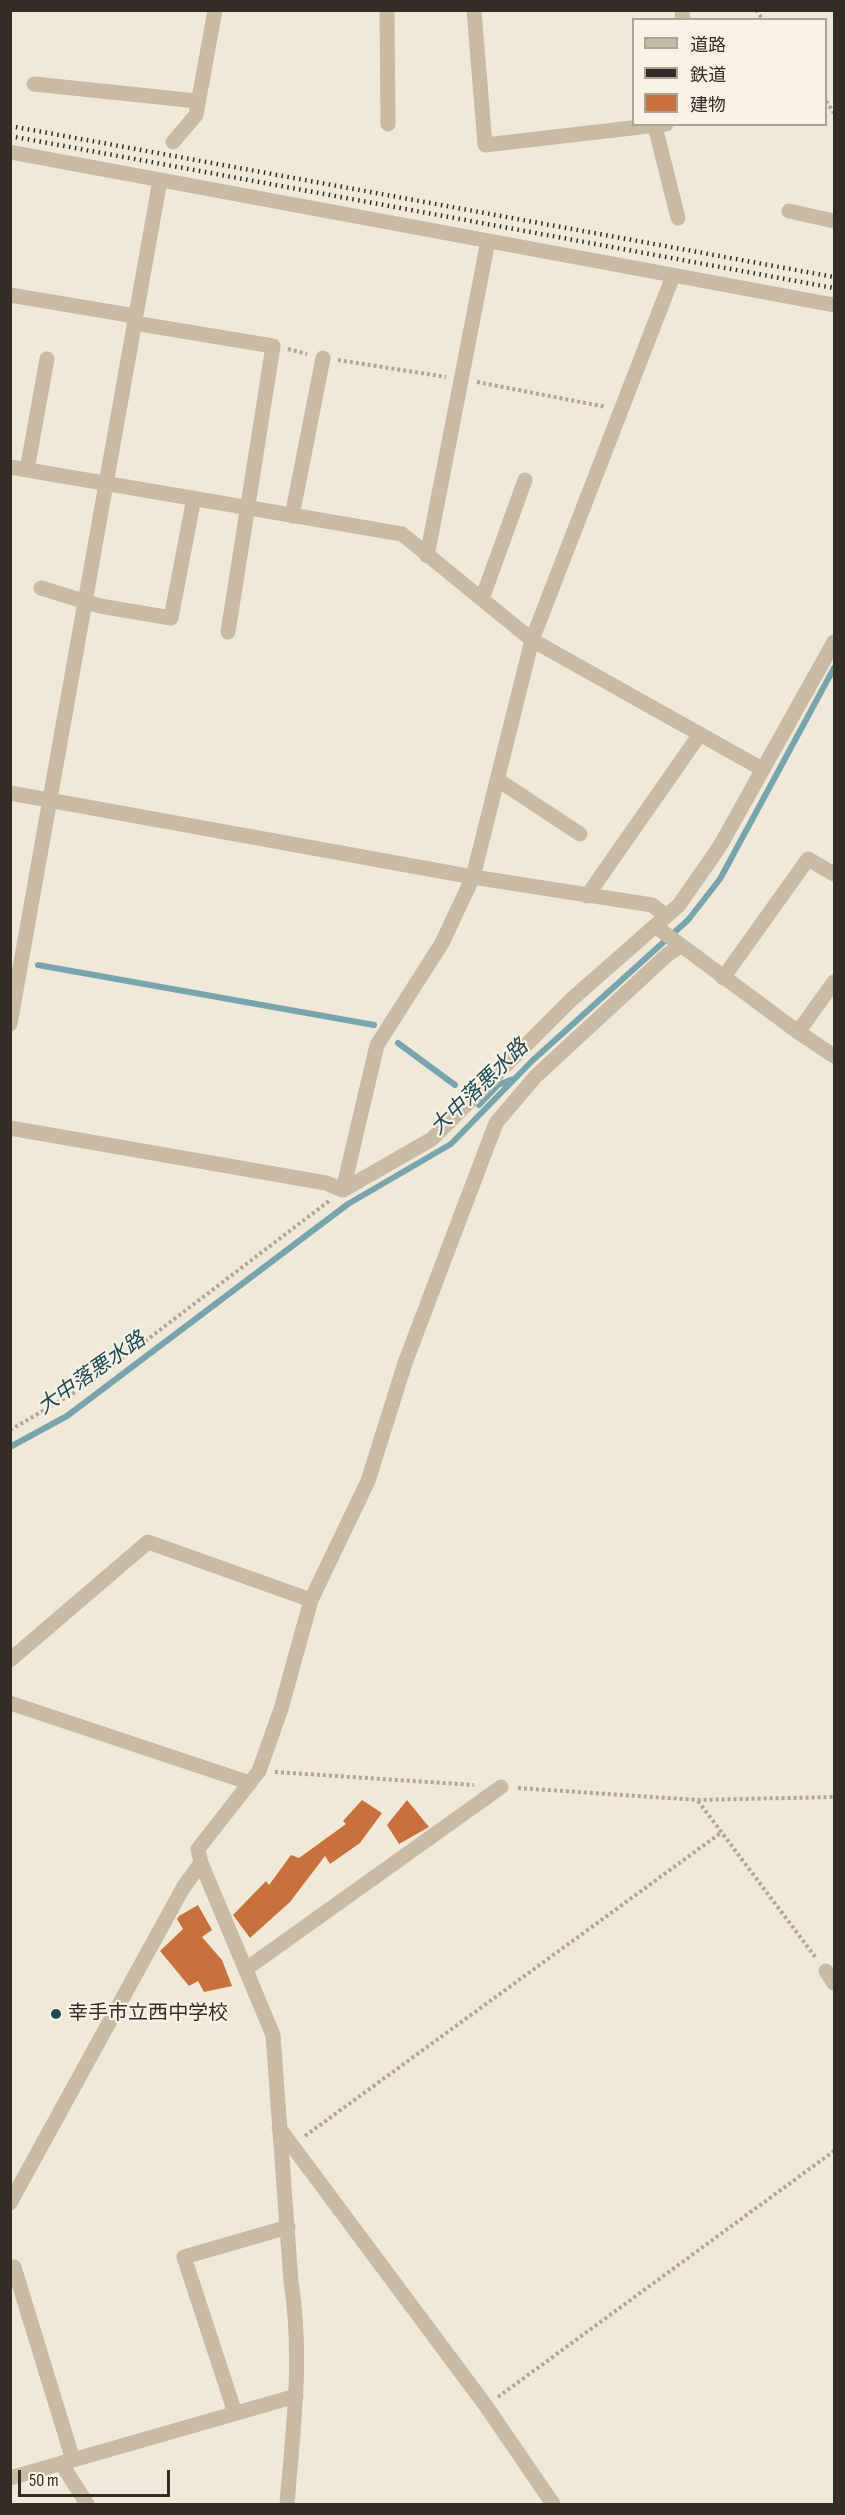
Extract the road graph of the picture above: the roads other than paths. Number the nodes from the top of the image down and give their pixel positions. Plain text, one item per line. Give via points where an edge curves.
1 (215, 10) edge
2 (387, 10) edge
3 (474, 10) edge
4 (34, 84) dead end
5 (197, 101) junction
6 (388, 124) dead end
7 (651, 126) edge
8 (660, 126) edge
9 (173, 142) dead end
10 (10, 152) edge
11 (160, 180) junction
12 (789, 211) dead end
13 (678, 218) dead end
14 (834, 221) edge
15 (488, 241) junction
16 (673, 276) junction
17 (10, 295) edge
18 (834, 305) edge
19 (135, 320) junction
20 (322, 358) dead end
21 (47, 359) dead end
22 (10, 467) edge
23 (27, 470) junction
24 (525, 480) dead end
25 (105, 483) junction
26 (194, 498) junction
27 (248, 508) junction
28 (292, 516) junction
29 (427, 556) junction
30 (41, 588) dead end
31 (86, 599) junction
32 (482, 599) junction
33 (228, 632) dead end
34 (532, 640) junction
35 (834, 642) edge
36 (700, 734) junction
37 (762, 769) junction
38 (498, 780) junction
39 (10, 793) edge
40 (51, 800) junction
41 (580, 834) dead end
42 (834, 874) edge
43 (473, 877) junction
44 (587, 896) junction
45 (661, 925) junction
46 (680, 946) junction
47 (723, 978) junction
48 (834, 982) edge
49 (10, 1024) edge
50 (798, 1032) junction
51 (834, 1056) edge
52 (10, 1128) edge
53 (343, 1190) junction
54 (310, 1600) junction
55 (10, 1660) edge
56 (10, 1703) edge
57 (250, 1783) junction
58 (501, 1787) dead end
59 (201, 1863) junction
60 (246, 1970) junction
61 (279, 2127) junction
62 (10, 2203) edge
63 (288, 2227) junction
64 (10, 2268) edge
65 (296, 2396) junction
66 (235, 2413) junction
67 (67, 2462) junction
68 (10, 2478) edge
69 (87, 2505) edge
70 (287, 2505) edge
71 (553, 2505) edge

1 - 5 street
2 - 6 street
3 - 7 street via 485,145
4 - 5 street
5 - 9 street via 196,115
8 - 13 street
10 - 11 street
11 - 15 street
11 - 19 street
12 - 14 street
15 - 16 street
15 - 29 street
16 - 18 street
16 - 34 street
17 - 19 street
19 - 25 street
19 - 27 street via 273,346
20 - 28 street
21 - 23 street
22 - 23 street
23 - 25 street
24 - 32 street
25 - 26 street
25 - 31 street
26 - 27 street
26 - 31 street via 171,618 100,606
27 - 28 street
27 - 33 street
28 - 29 street via 402,534
29 - 32 street
30 - 31 street
31 - 40 street
32 - 34 street
34 - 36 street
34 - 38 street
35 - 37 street
36 - 37 street
36 - 44 street
37 - 45 street via 720,846
38 - 41 street
38 - 43 street
39 - 40 street
40 - 43 street
40 - 49 street
42 - 47 street via 808,859
43 - 44 street
43 - 53 street via 442,943 377,1045
44 - 45 street via 652,905
45 - 46 street
45 - 53 street via 572,999 432,1139
46 - 47 street
46 - 54 street via 536,1076 496,1123 405,1364 368,1481
47 - 50 street
48 - 50 street
50 - 51 street
52 - 53 street via 326,1183
54 - 55 street via 148,1542
54 - 57 street via 281,1709 259,1771
56 - 57 street
57 - 59 street via 198,1849
58 - 60 street
59 - 60 street
59 - 62 street via 183,1888
60 - 61 street via 273,2035
61 - 63 street
61 - 71 street via 486,2406
63 - 65 street via 297,2317
63 - 66 street via 184,2258
64 - 67 street via 14,2267
65 - 66 street
65 - 70 street
66 - 67 street
67 - 68 street
67 - 69 street

